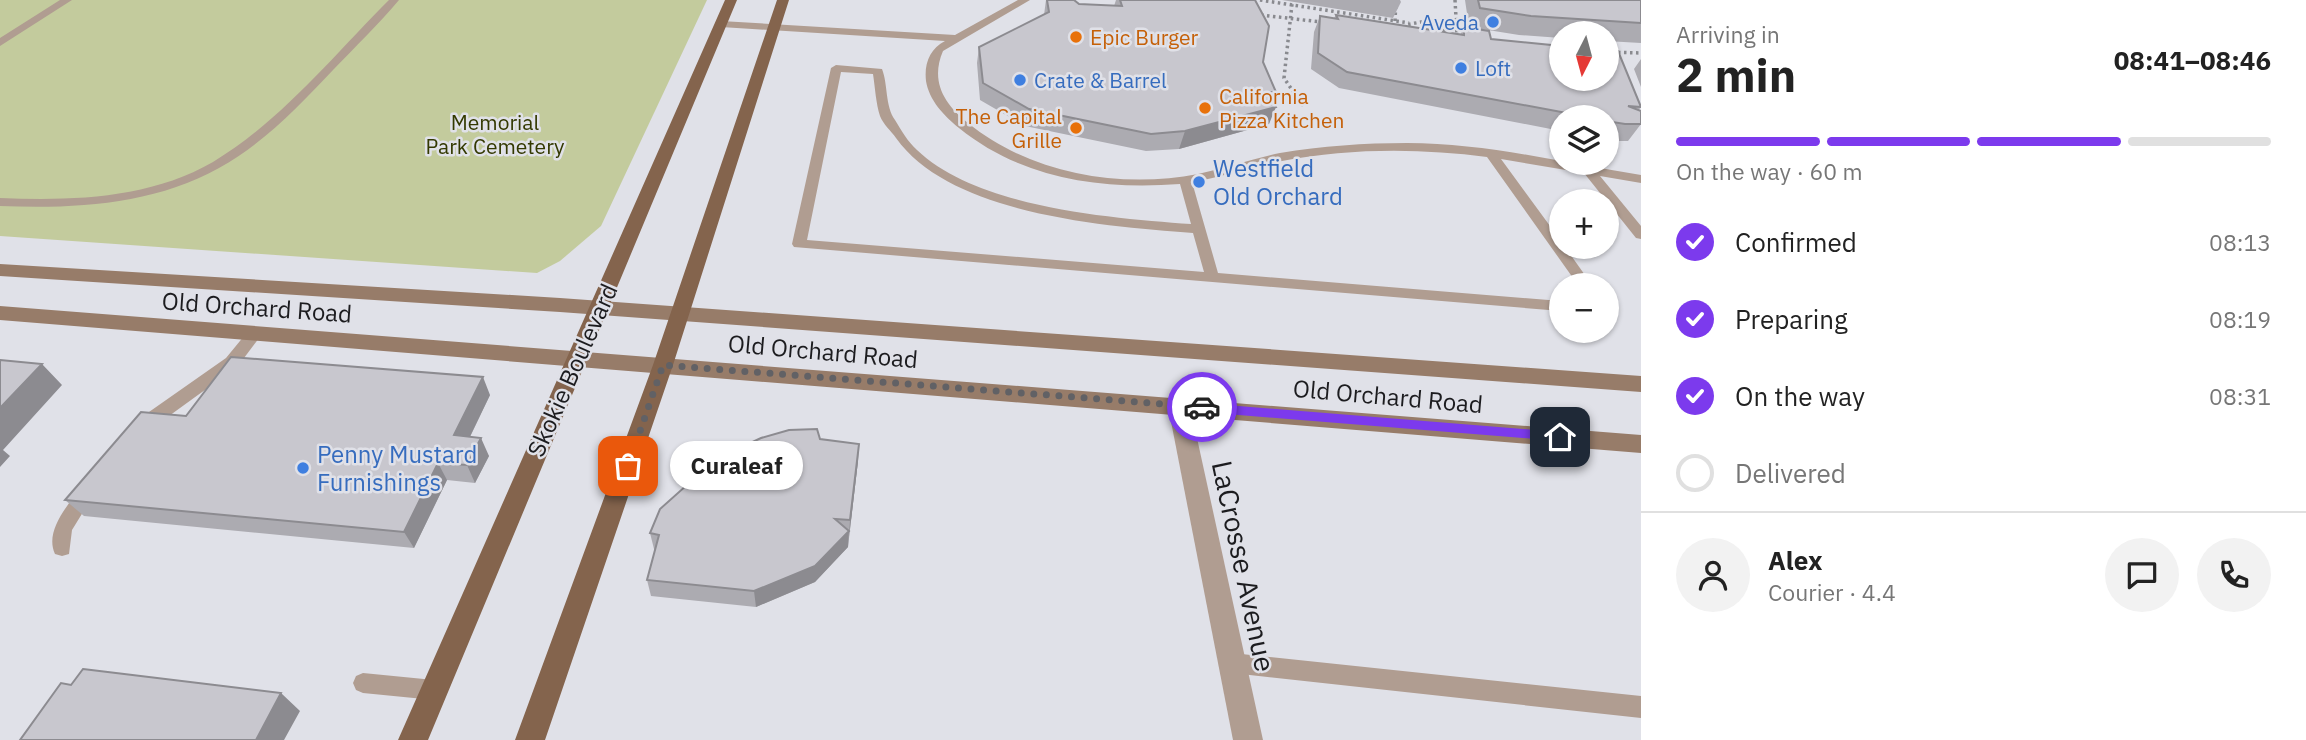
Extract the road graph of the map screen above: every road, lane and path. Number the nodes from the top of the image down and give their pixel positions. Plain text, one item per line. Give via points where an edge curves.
1 (67, 0) edge
2 (394, 0) edge
3 (731, 0) edge
4 (783, 0) edge
5 (1025, 0) edge
6 (1260, 0) edge
7 (1396, 0) edge
8 (1455, 0) edge
9 (1292, 4) junction
10 (1251, 15) edge
11 (1290, 17) junction
12 (1395, 21) junction
13 (1331, 23) edge
14 (1409, 23) junction
15 (720, 24) junction
16 (774, 27) junction
17 (1400, 34) edge
18 (1450, 34) junction
19 (1413, 36) junction
20 (953, 38) junction
21 (0, 43) edge
22 (1619, 52) edge
23 (1641, 53) edge
24 (1619, 58) edge
25 (1621, 64) edge
26 (1303, 106) dead end
27 (1491, 153) junction
28 (1549, 164) edge
29 (1591, 175) edge
30 (1611, 175) edge
31 (1641, 179) edge
32 (1185, 180) junction
33 (0, 202) edge
34 (1198, 229) junction
35 (1641, 235) edge
36 (0, 270) edge
37 (1576, 273) edge
38 (1212, 277) junction
39 (1549, 305) edge
40 (600, 308) junction
41 (0, 313) edge
42 (680, 314) junction
43 (254, 334) junction
44 (577, 359) junction
45 (663, 365) junction
46 (1641, 384) edge
47 (1179, 406) junction
48 (129, 439) edge
49 (1641, 444) edge
50 (97, 477) edge
51 (62, 548) dead end
52 (1232, 663) junction
53 (363, 683) dead end
54 (434, 691) junction
55 (1640, 709) edge
56 (413, 740) edge
57 (530, 740) edge
58 (1248, 740) edge

1 - 21 lane
2 - 33 lane via 269,125 239,151 204,169 150,190 105,199 56,204
3 - 15 main road, Skokie Boulevard
4 - 16 main road
5 - 20 lane
6 - 9 path
7 - 12 path
8 - 18 path via 1457,35
9 - 11 path
9 - 12 path
10 - 11 path
11 - 13 path
11 - 26 path via 1283,78
12 - 14 path
14 - 18 path via 1429,23
14 - 19 path via 1405,28
15 - 16 lane
15 - 40 main road, Skokie Boulevard
16 - 20 lane
16 - 42 main road
17 - 19 path
18 - 19 path via 1448,40 1437,41
20 - 32 lane via 938,49 932,62 933,89 952,117 988,145 1040,168 1074,176 1109,181
22 - 23 path
24 - 25 path
27 - 28 lane
27 - 32 lane via 1411,147 1335,150 1266,160
27 - 37 lane
29 - 35 lane
30 - 31 lane
32 - 34 lane
34 - 38 lane
34 - 38 lane via 1038,211 971,188 905,146 891,129 879,102 878,71 836,68 799,244
36 - 40 main road, Old Orchard Road
38 - 39 lane
40 - 42 main road, Old Orchard Road
40 - 44 main road, Skokie Boulevard
41 - 43 main road, Old Orchard Road
42 - 45 main road
42 - 46 main road, Old Orchard Road
43 - 44 main road, Old Orchard Road
43 - 48 lane via 232,362
44 - 45 main road, Old Orchard Road
44 - 54 main road, Skokie Boulevard
45 - 47 main road, Old Orchard Road
45 - 57 main road
47 - 49 main road, Old Orchard Road
47 - 52 street, LaCrosse Avenue
50 - 51 lane via 63,529
52 - 55 lane
52 - 58 street, LaCrosse Avenue
53 - 54 lane
54 - 56 main road, Skokie Boulevard

